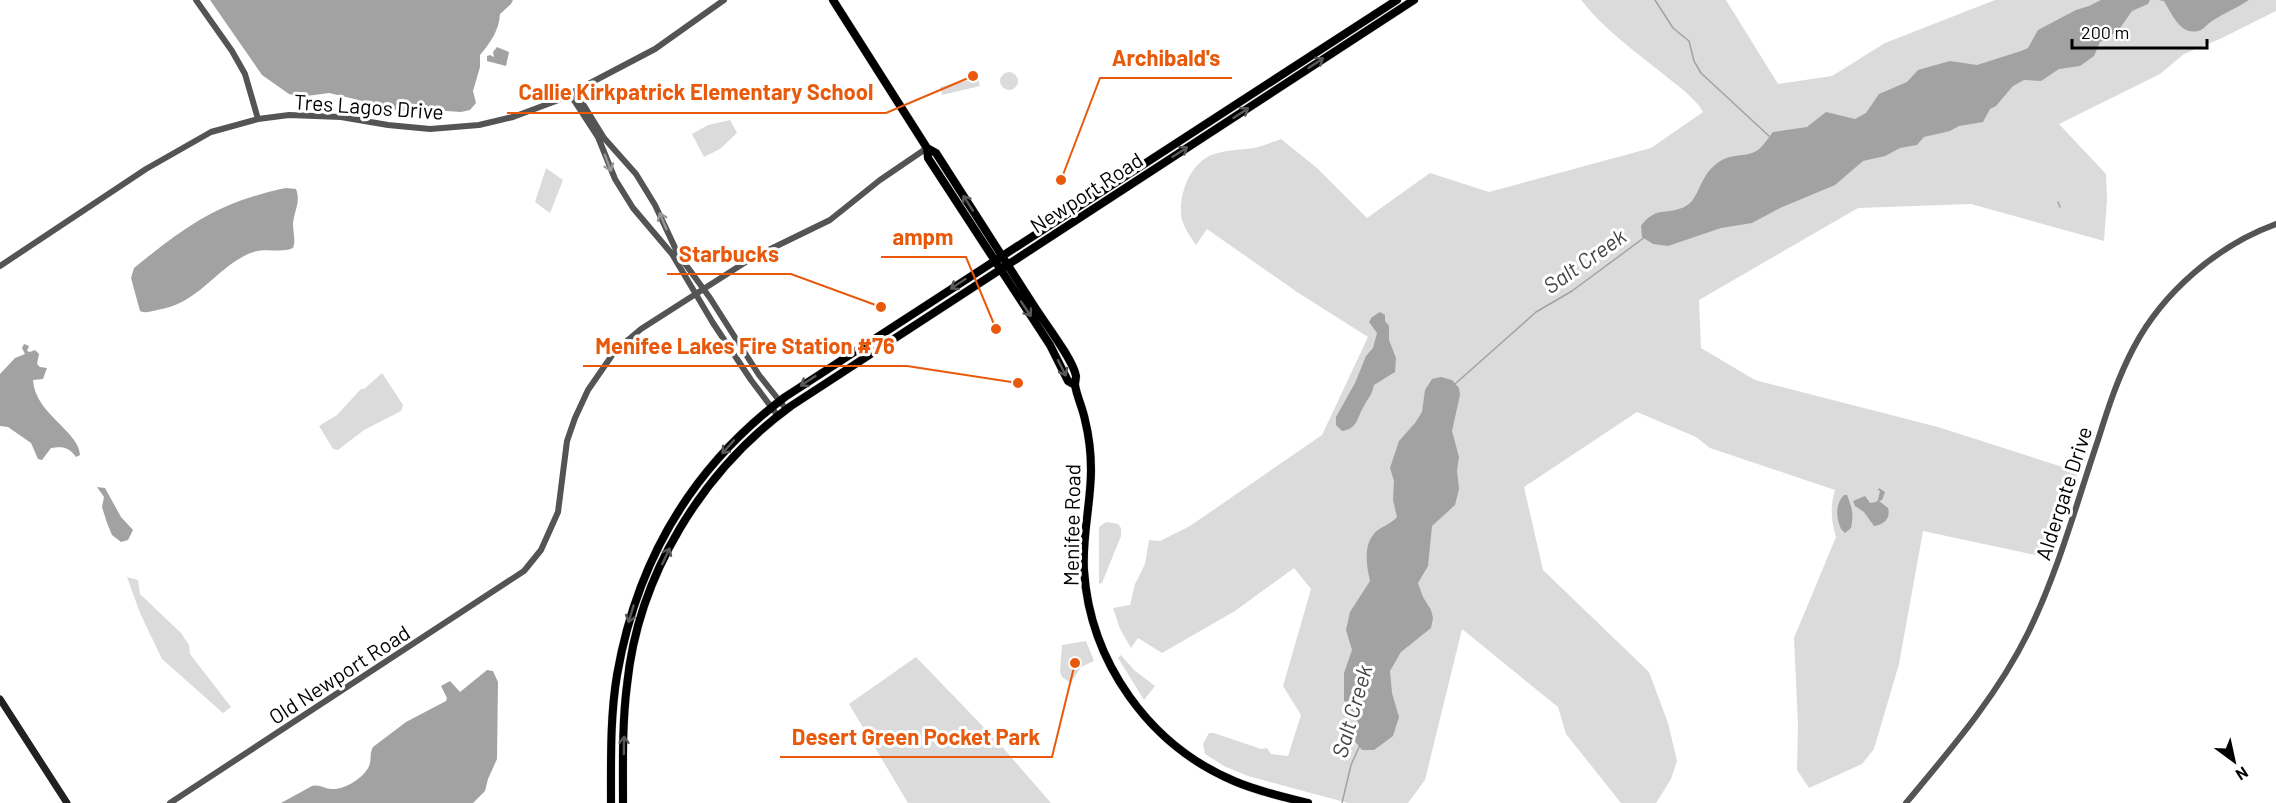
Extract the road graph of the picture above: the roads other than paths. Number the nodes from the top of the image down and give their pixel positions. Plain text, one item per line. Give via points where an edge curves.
1 (196, 0) edge
2 (724, 0) edge
3 (833, 0) edge
4 (1397, 0) edge
5 (1414, 0) edge
6 (711, 4) edge
7 (573, 93) junction
8 (258, 119) junction
9 (927, 148) junction
10 (2276, 224) edge
11 (1002, 255) junction
12 (993, 261) junction
13 (1007, 264) junction
14 (0, 266) edge
15 (999, 270) junction
16 (699, 292) junction
17 (1075, 385) junction
18 (779, 401) junction
19 (771, 407) junction
20 (786, 409) junction
21 (778, 416) junction
22 (0, 699) edge
23 (67, 803) edge
24 (170, 803) edge
25 (611, 803) edge
26 (623, 803) edge
27 (1307, 803) edge
28 (1906, 803) edge

1 - 8 street via 245,74
2 - 6 street, Tres Lagos Drive via 719,5
3 - 9 main road, Menifee Road
4 - 11 main road, Newport Road
13 -> 5 main road, Newport Road
6 - 7 street, Tres Lagos Drive via 673,38
7 - 8 street, Tres Lagos Drive via 513,117 454,128 403,127 327,115
16 -> 7 street via 651,196
7 -> 16 street via 620,188
8 - 14 street, Tres Lagos Drive via 211,132 180,148
11 -> 9 main road, Menifee Road via 936,153
9 - 12 main road, Menifee Road via 928,158
9 - 16 street, Old Newport Road via 830,220 752,258
10 - 28 street, Aldergate Drive via 2231,246 2202,267 2170,296 2135,345 2118,378 2051,579 2028,634 1985,704
11 - 12 main road, Newport Road
11 - 13 main road, Menifee Road
12 - 15 main road, Menifee Road
12 -> 18 main road, Newport Road
13 - 15 main road, Newport Road
13 - 17 main road, Menifee Road via 1061,348 1076,377
15 -> 17 main road, Menifee Road via 1050,345 1068,381
15 - 20 main road, Newport Road
16 - 18 street
16 - 19 street via 738,362
16 - 24 street, Old Newport Road via 628,339 597,375 567,441 560,500 552,528 524,571
17 - 27 main road, Menifee Road via 1086,424 1091,470 1085,582 1094,624 1116,677 1148,721 1189,756 1234,782
18 - 19 main road, Newport Road
18 - 20 street
19 - 21 street
19 -> 25 main road, Newport Road via 734,440 690,494 663,536 639,590 616,677
20 - 21 main road, Newport Road
26 -> 21 main road, Newport Road via 627,683 648,596 687,516 732,459
22 - 23 main road

